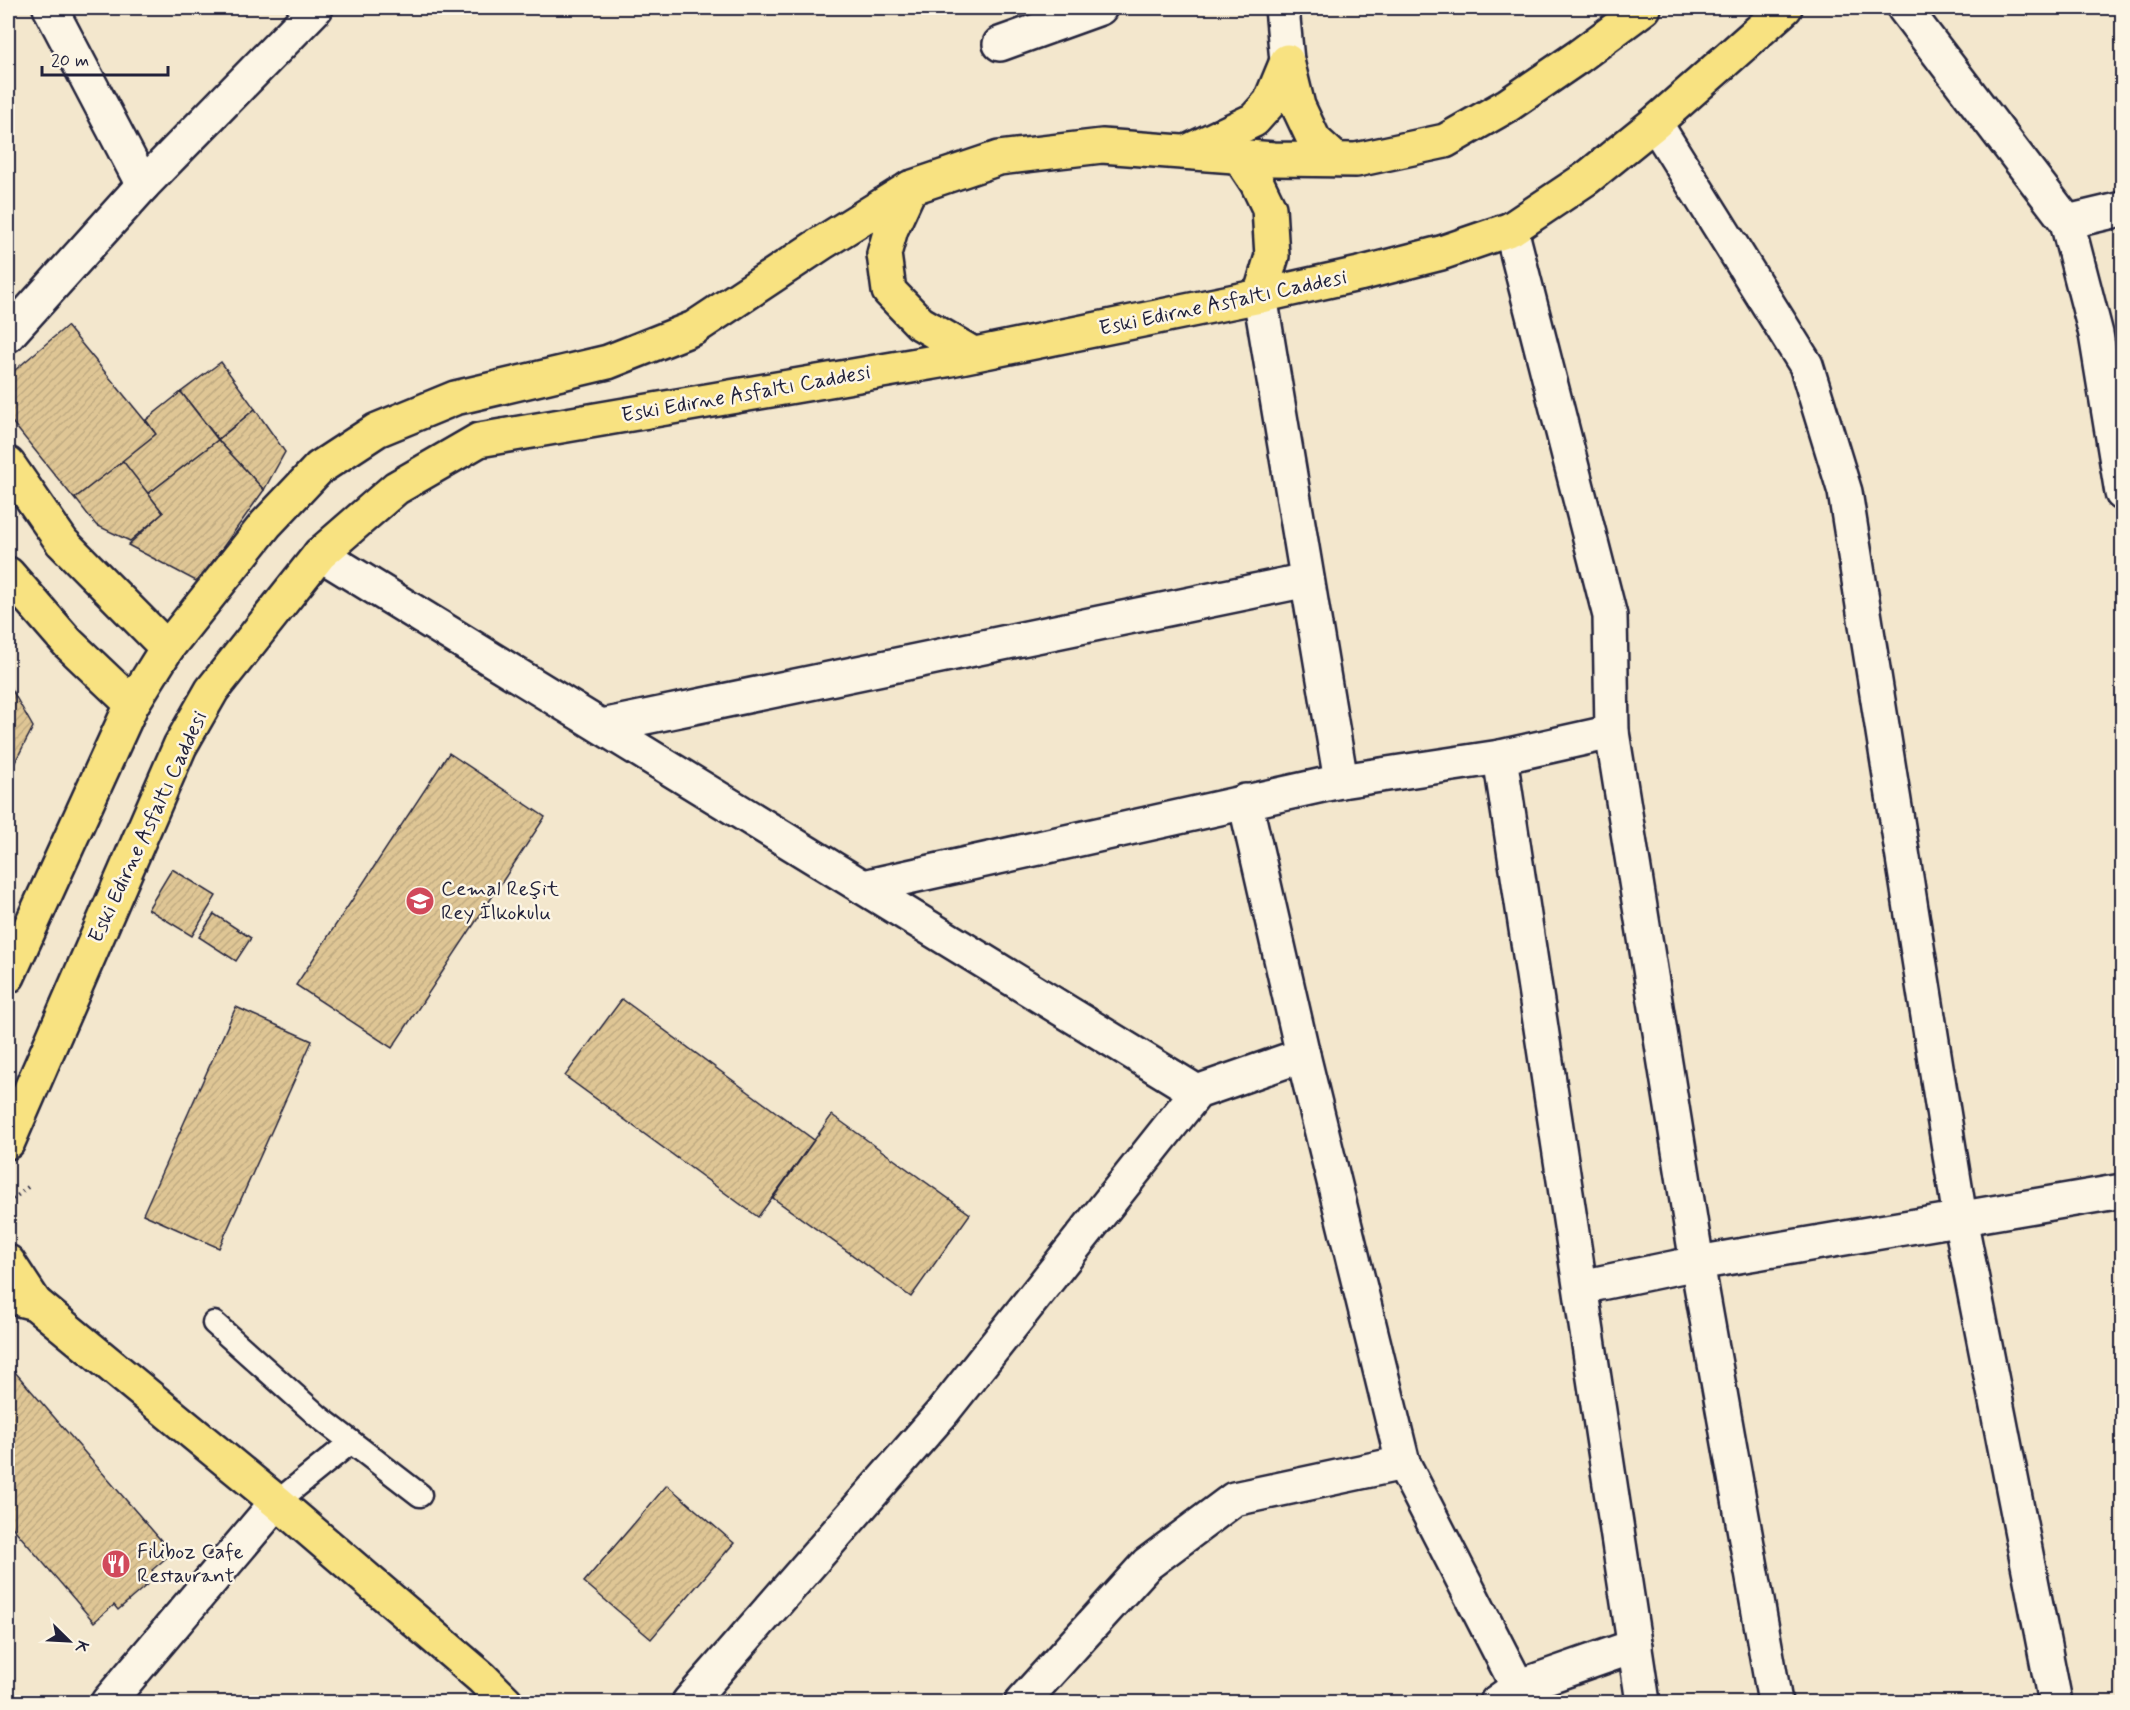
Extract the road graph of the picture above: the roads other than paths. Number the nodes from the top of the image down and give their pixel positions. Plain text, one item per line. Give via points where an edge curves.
1 (50, 8) edge
2 (316, 8) edge
3 (1100, 8) edge
4 (1282, 8) edge
5 (1644, 8) edge
6 (1785, 8) edge
7 (1904, 8) edge
8 (1000, 44) dead end
9 (1287, 61) junction
10 (1655, 123) junction
11 (1186, 152) junction
12 (1239, 156) junction
13 (1335, 159) junction
14 (143, 185) junction
15 (910, 188) junction
16 (2122, 209) edge
17 (2067, 222) junction
18 (1511, 229) junction
19 (1260, 296) junction
20 (8, 335) edge
21 (973, 354) junction
22 (8, 464) edge
23 (2122, 493) edge
24 (320, 554) junction
25 (8, 574) edge
26 (1306, 580) junction
27 (167, 648) junction
28 (132, 704) junction
29 (602, 726) junction
30 (1612, 732) junction
31 (1500, 757) junction
32 (1341, 780) junction
33 (1245, 801) junction
34 (863, 887) junction
35 (8, 976) edge
36 (1303, 1055) junction
37 (1197, 1092) junction
38 (8, 1142) edge
39 (2122, 1191) edge
40 (1960, 1218) junction
41 (8, 1262) edge
42 (1697, 1263) junction
43 (1581, 1287) junction
44 (21, 1299) edge
45 (214, 1323) dead end
46 (351, 1442) junction
47 (1402, 1463) junction
48 (420, 1495) dead end
49 (277, 1502) junction
50 (1635, 1646) junction
51 (1507, 1695) edge
52 (108, 1702) edge
53 (506, 1702) edge
54 (689, 1702) edge
55 (1022, 1702) edge
56 (1643, 1702) edge
57 (1775, 1702) edge
58 (2055, 1702) edge

1 - 14 street
2 - 14 street
3 - 8 street
4 - 9 street
5 - 13 main road via 1508,105 1445,141 1356,160
6 - 10 main road, Eski Edirne Asfaltı Caddesi
7 - 17 street
9 - 11 main road via 1270,102 1254,120
9 - 13 main road via 1298,106 1314,141
10 - 18 main road, Eski Edirne Asfaltı Caddesi via 1587,178
10 - 40 street via 1806,365 1845,492
11 - 12 main road
11 - 15 main road via 1102,146 999,158
12 - 13 main road
12 - 19 main road via 1269,208 1272,256
14 - 20 street
15 - 21 main road via 884,254 889,291 920,323
15 - 27 main road via 694,328 608,362 454,398 377,430 319,468 266,524
16 - 17 street
17 - 23 street via 2096,334
18 - 19 main road, Eski Edirne Asfaltı Caddesi via 1441,253
18 - 30 street via 1610,616
19 - 21 main road, Eski Edirne Asfaltı Caddesi
19 - 26 street
21 - 24 main road, Eski Edirne Asfaltı Caddesi via 479,440 396,488
22 - 27 main road via 62,542
24 - 29 street
24 - 38 main road, Eski Edirne Asfaltı Caddesi via 212,690 180,746
25 - 28 main road via 68,643
26 - 29 street
26 - 32 street
27 - 28 main road
28 - 35 main road
29 - 34 street
30 - 31 street
30 - 42 street
31 - 32 street
31 - 43 street
32 - 33 street
33 - 34 street
33 - 36 street
34 - 37 street
36 - 37 street
36 - 47 street
37 - 54 street via 941,1414
39 - 40 street
40 - 42 street
40 - 58 street
41 - 44 main road
42 - 43 street
42 - 57 street
43 - 50 street
44 - 49 main road
45 - 46 lane
46 - 48 lane
46 - 49 lane
47 - 51 street
47 - 55 street via 1234,1499 1147,1564
49 - 52 street
49 - 53 main road
50 - 51 street
50 - 56 street

